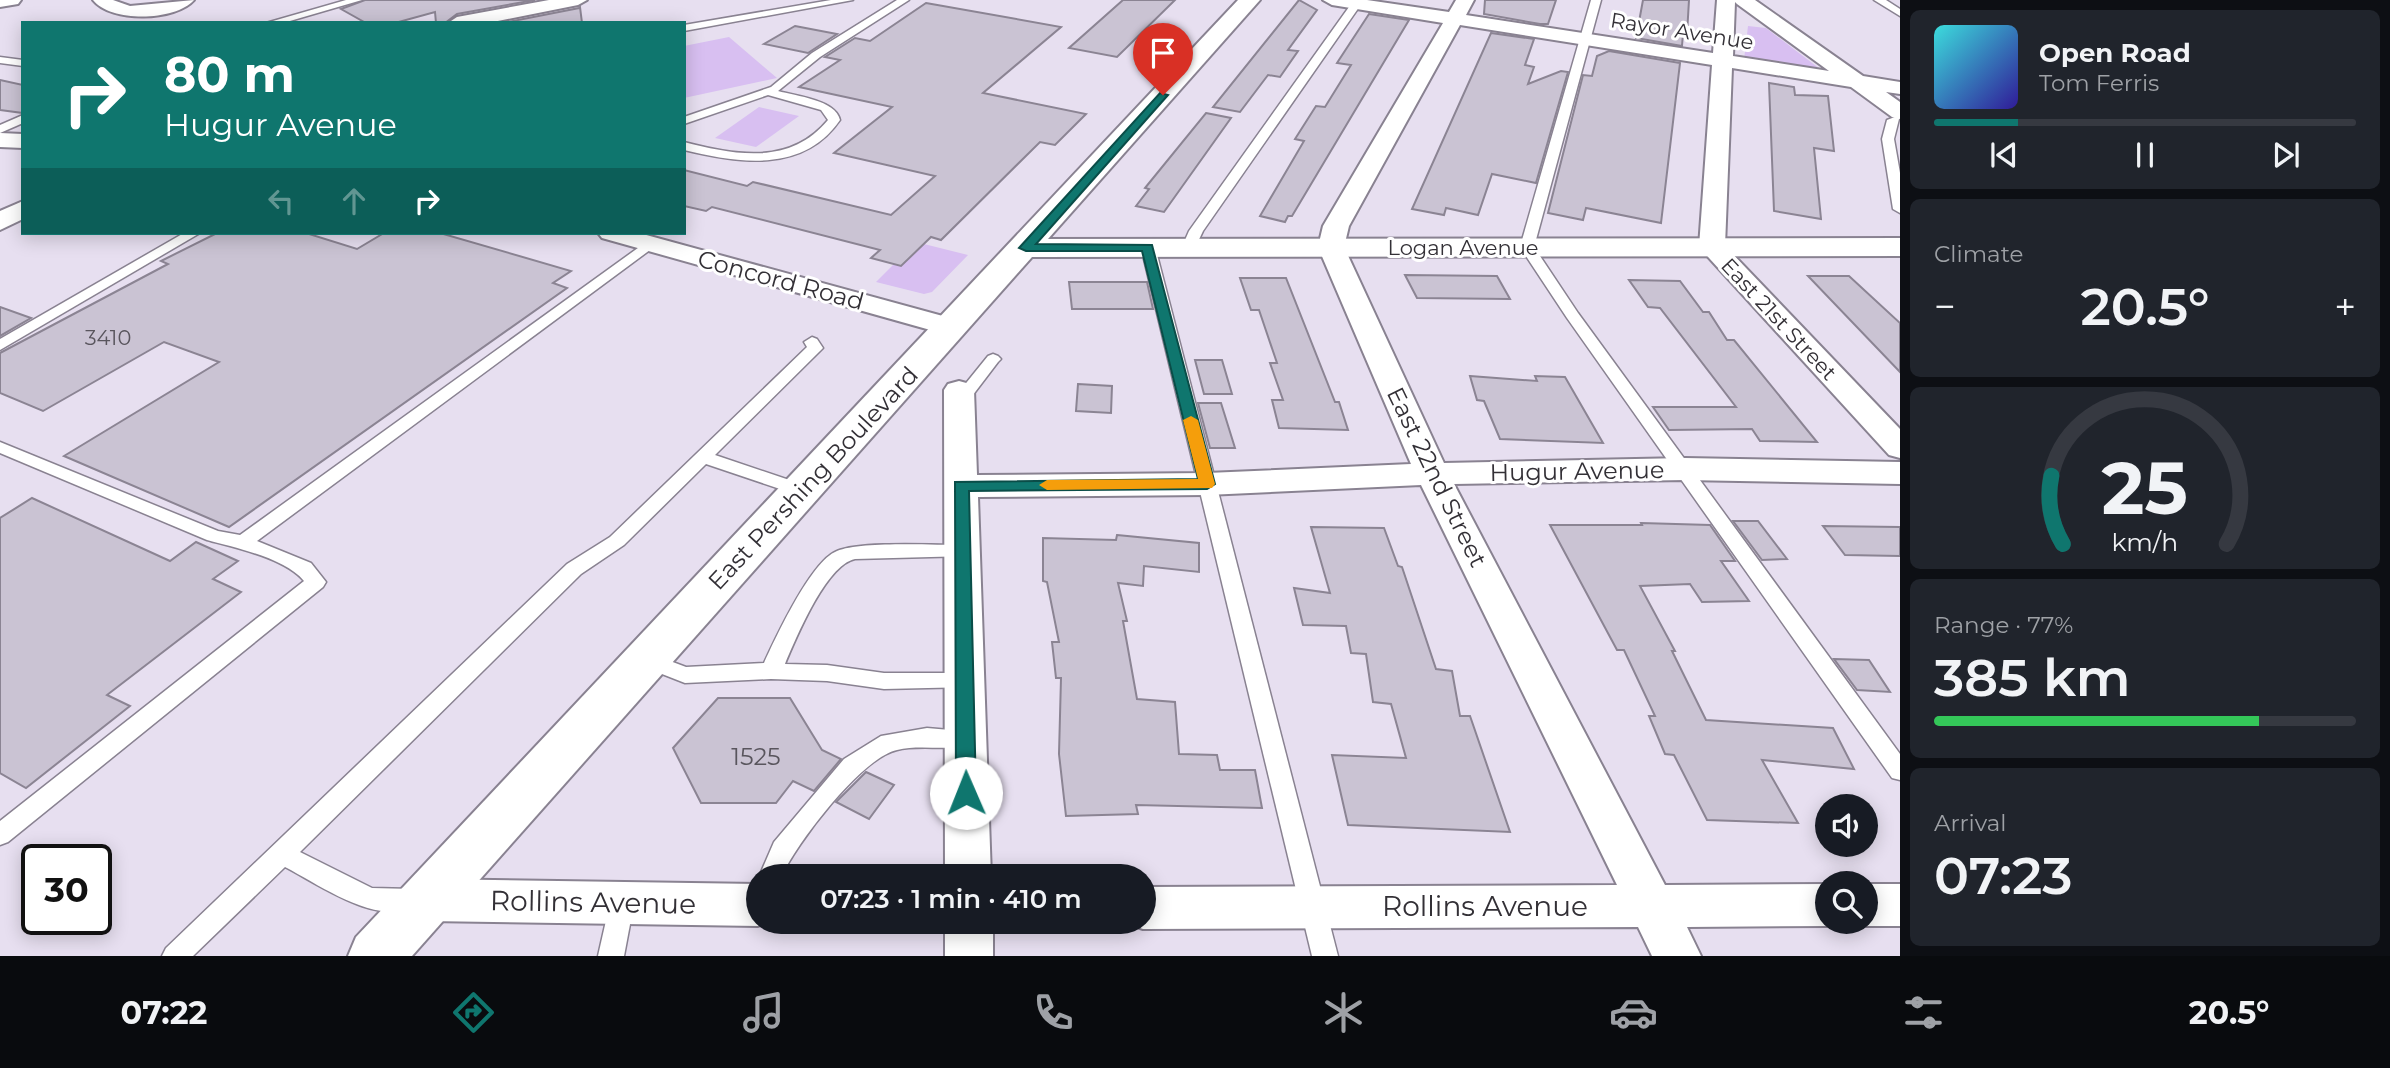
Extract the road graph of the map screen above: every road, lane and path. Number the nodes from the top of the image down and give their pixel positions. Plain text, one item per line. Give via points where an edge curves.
1 (12, 0) edge
2 (102, 0) edge
3 (185, 0) edge
4 (358, 0) edge
5 (578, 0) edge
6 (848, 0) edge
7 (904, 0) edge
8 (1250, 0) edge
9 (1332, 0) edge
10 (1596, 0) edge
11 (1726, 0) edge
12 (1743, 0) edge
13 (1878, 0) edge
14 (0, 2) edge
15 (1358, 2) edge
16 (1460, 9) edge
17 (1900, 13) edge
18 (279, 21) edge
19 (468, 21) edge
20 (686, 28) edge
21 (1584, 39) junction
22 (0, 60) edge
23 (1724, 61) junction
24 (21, 63) edge
25 (1858, 82) junction
26 (1900, 88) edge
27 (768, 92) junction
28 (1900, 112) edge
29 (1900, 118) edge
30 (21, 119) edge
31 (686, 120) edge
32 (0, 129) edge
33 (0, 140) edge
34 (21, 141) edge
35 (686, 146) edge
36 (21, 209) edge
37 (1900, 209) edge
38 (0, 222) edge
39 (190, 235) edge
40 (618, 235) edge
41 (649, 244) junction
42 (1148, 247) junction
43 (1189, 247) junction
44 (1331, 247) junction
45 (1527, 247) junction
46 (1712, 247) junction
47 (1900, 247) edge
48 (1026, 248) junction
49 (951, 327) junction
50 (812, 342) dead end
51 (0, 345) edge
52 (993, 359) dead end
53 (960, 396) joint
54 (1900, 448) edge
55 (5, 449) edge
56 (702, 457) junction
57 (1685, 469) junction
58 (1900, 473) edge
59 (1433, 474) junction
60 (1207, 484) junction
61 (961, 486) junction
62 (801, 490) junction
63 (243, 542) junction
64 (962, 551) junction
65 (646, 660) junction
66 (771, 671) junction
67 (965, 681) junction
68 (965, 738) junction
69 (1900, 771) edge
70 (0, 835) edge
71 (282, 854) junction
72 (775, 864) edge
73 (968, 864) edge
74 (427, 900) junction
75 (622, 903) junction
76 (746, 905) edge
77 (1815, 905) edge
78 (1878, 905) edge
79 (1900, 905) edge
80 (1653, 906) junction
81 (1313, 907) junction
82 (1156, 908) edge
83 (969, 934) edge
84 (175, 956) edge
85 (376, 956) edge
86 (611, 956) edge
87 (969, 956) edge
88 (1325, 956) edge
89 (1676, 956) edge

1 - 14 street
2 - 3 street via 124,10
4 - 18 lane
5 - 19 street
6 - 20 lane
7 - 27 lane via 816,55
8 - 48 main road, East Pershing Boulevard
9 - 15 street, Rayor Avenue
10 - 21 lane
11 - 23 street, East 21st Street
12 - 25 street
13 - 17 lane
15 - 16 street, Rayor Avenue
15 - 43 lane
16 - 21 street, Rayor Avenue
16 - 44 street via 1336,226
21 - 23 street, Rayor Avenue
21 - 45 lane
22 - 24 lane
23 - 25 street, Rayor Avenue
23 - 46 street, East 21st Street
25 - 26 street, Rayor Avenue
25 - 28 street
27 - 31 lane
27 - 35 lane via 825,108 834,120 799,148 773,160 740,159
29 - 37 lane via 1891,122 1888,139
30 - 32 lane
33 - 34 street
36 - 38 street
39 - 51 lane
40 - 41 street, Concord Road
41 - 49 street, Concord Road
41 - 63 lane
42 - 43 main road, Logan Avenue
42 - 48 main road, Logan Avenue
42 - 60 lane
43 - 44 main road, Logan Avenue
44 - 45 main road, Logan Avenue
44 - 59 street, East 22nd Street
45 - 46 main road, Logan Avenue
45 - 57 lane
46 - 47 main road, Logan Avenue
46 - 54 street, East 21st Street
48 - 49 main road, East Pershing Boulevard
49 - 62 main road, East Pershing Boulevard
50 - 56 lane via 815,348
52 - 53 lane
53 - 61 street
55 - 63 lane via 215,536
56 - 62 lane
56 - 71 lane via 617,541 574,569
57 - 58 street, Hugur Avenue
57 - 59 street, Hugur Avenue
57 - 69 lane
59 - 60 street, Hugur Avenue
59 - 80 street, East 22nd Street
60 - 61 street, Hugur Avenue
60 - 81 lane
61 - 64 street
62 - 65 main road, East Pershing Boulevard
63 - 70 lane via 304,568 316,582
64 - 66 lane via 855,553 834,561 792,623
64 - 67 street
65 - 66 lane via 685,675
65 - 74 main road, East Pershing Boulevard
66 - 67 lane via 884,681
67 - 68 street
68 - 72 lane via 888,742 852,765 782,849
68 - 73 street
71 - 74 lane via 370,899
71 - 84 lane
74 - 75 street, Rollins Avenue
74 - 85 main road, East Pershing Boulevard
75 - 76 street, Rollins Avenue
75 - 86 lane
77 - 80 street, Rollins Avenue
78 - 79 street
80 - 81 street, Rollins Avenue
80 - 89 street, East 22nd Street
81 - 82 street, Rollins Avenue
81 - 88 lane
83 - 87 street

